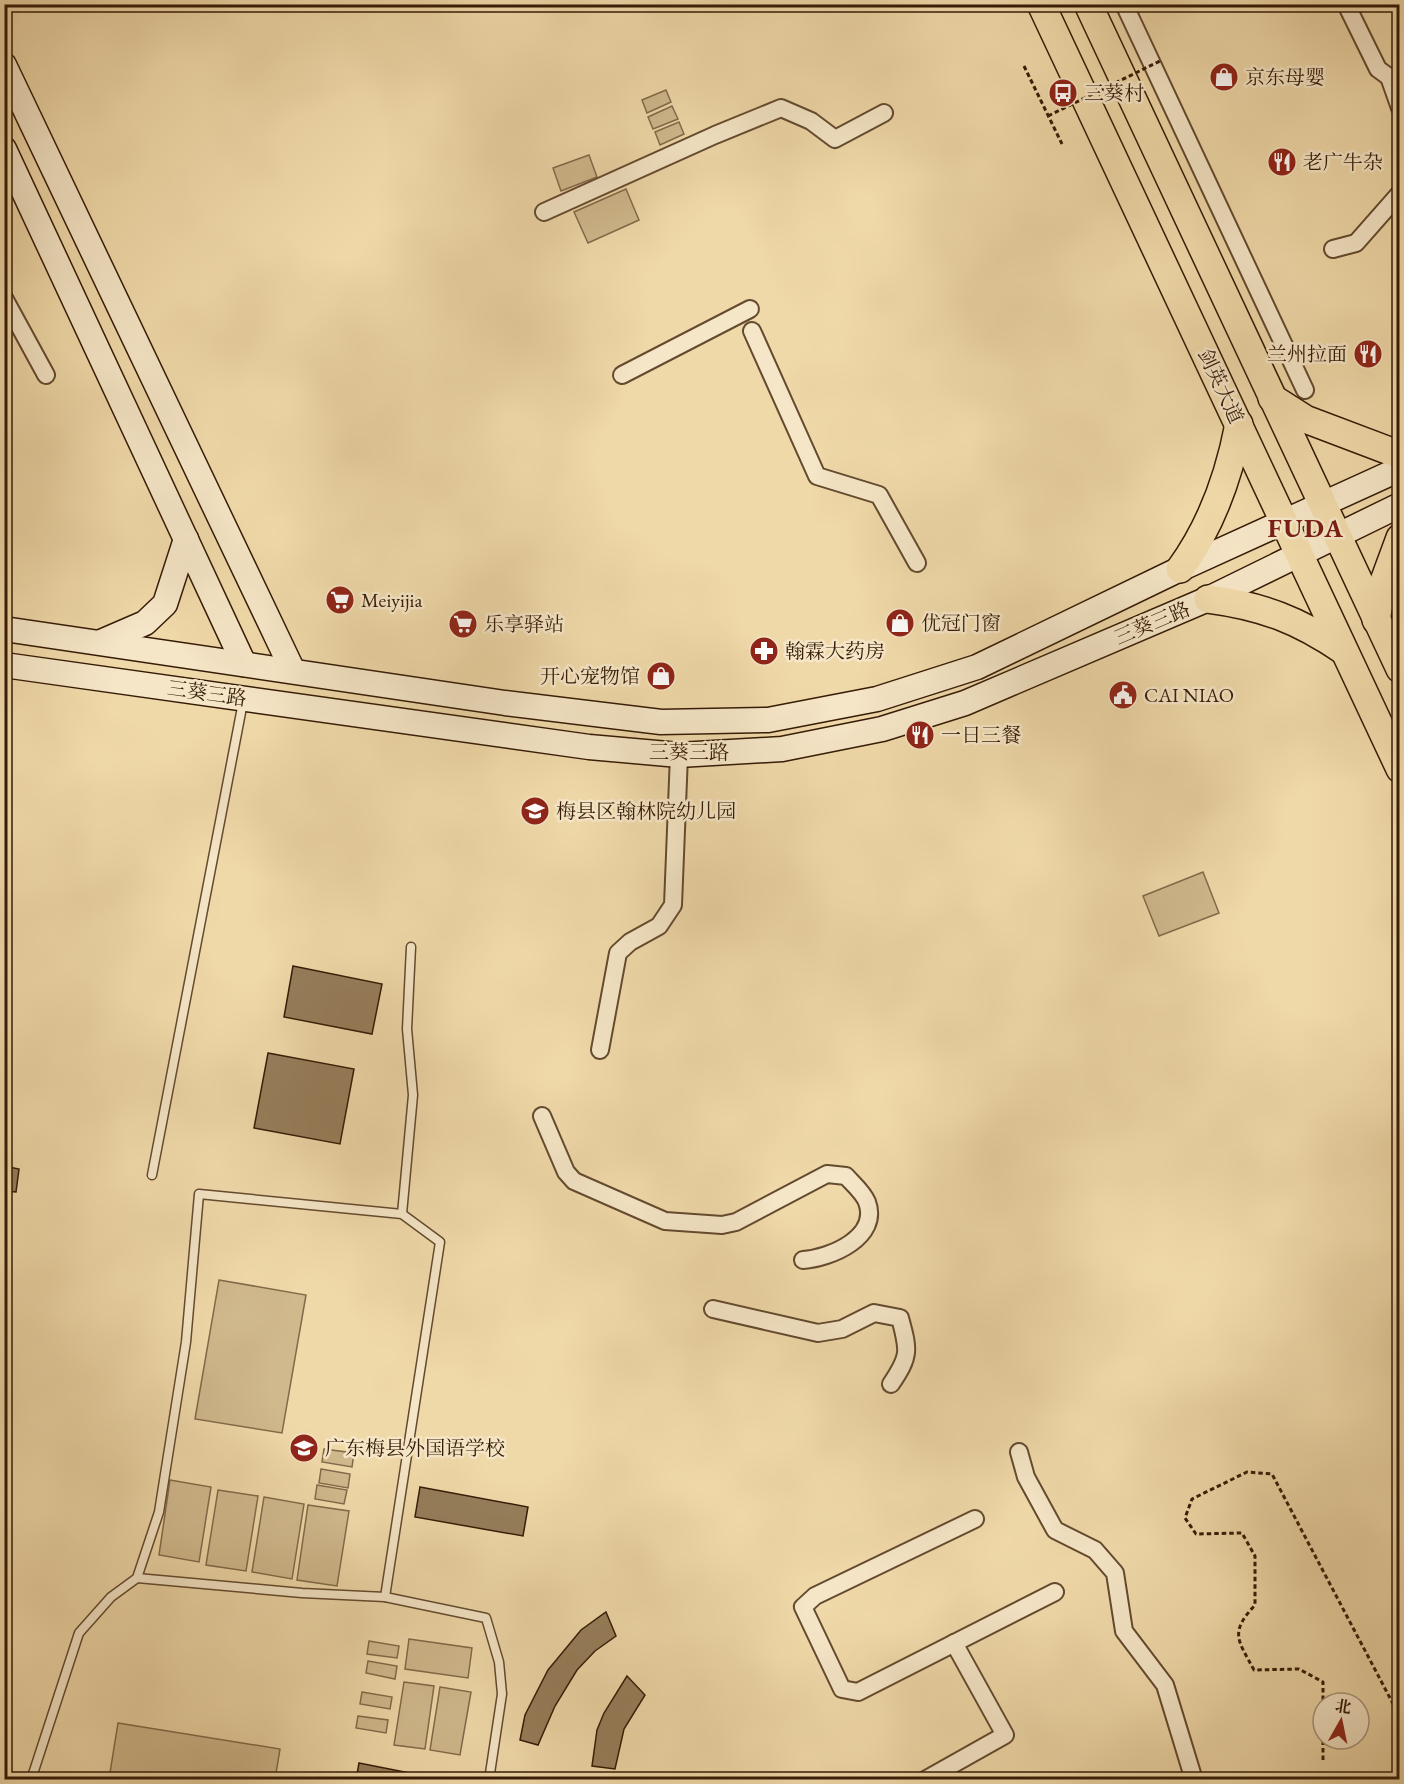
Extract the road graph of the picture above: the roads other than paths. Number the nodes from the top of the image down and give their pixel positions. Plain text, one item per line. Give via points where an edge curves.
1 (1041, 4) edge
2 (1089, 4) edge
3 (1124, 4) edge
4 (1346, 4) edge
5 (4, 65) edge
6 (1394, 76) edge
7 (1400, 108) edge
8 (884, 113) dead end
9 (4, 149) edge
10 (1400, 193) edge
11 (544, 212) dead end
12 (1333, 249) dead end
13 (4, 298) edge
14 (750, 309) dead end
15 (752, 331) dead end
16 (46, 375) dead end
17 (622, 375) dead end
18 (1305, 390) dead end
19 (1272, 398) junction
20 (1239, 424) junction
21 (1400, 455) edge
22 (1400, 470) edge
23 (1322, 505) junction
24 (1400, 505) edge
25 (1284, 522) junction
26 (1337, 536) junction
27 (1400, 538) edge
28 (186, 539) junction
29 (1299, 555) junction
30 (917, 563) dead end
31 (1180, 569) junction
32 (1208, 599) junction
33 (1376, 620) junction
34 (4, 629) edge
35 (101, 642) junction
36 (1344, 651) junction
37 (244, 664) junction
38 (4, 665) edge
39 (1400, 669) edge
40 (293, 671) junction
41 (244, 698) junction
42 (679, 755) junction
43 (1400, 769) edge
44 (411, 947) dead end
45 (600, 1050) dead end
46 (542, 1116) dead end
47 (152, 1175) dead end
48 (402, 1214) junction
49 (803, 1260) dead end
50 (713, 1309) dead end
51 (891, 1384) dead end
52 (1019, 1452) dead end
53 (975, 1519) dead end
54 (137, 1578) junction
55 (1055, 1592) dead end
56 (385, 1598) junction
57 (954, 1643) junction
58 (31, 1779) edge
59 (489, 1779) edge
60 (925, 1779) edge
61 (1194, 1779) edge

1 - 20 main road, 剑英大道
2 - 19 main road
3 - 18 street
4 - 6 street via 1378,69
5 - 40 street
6 - 7 street
8 - 11 street via 835,139 811,121 781,108
9 - 28 street
10 - 12 street via 1356,243
13 - 16 street
14 - 17 street
15 - 30 street via 817,476 879,495
19 - 21 main road via 1305,419
19 - 23 main road
20 - 25 main road, 剑英大道
20 - 31 main road via 1218,501 1197,545
22 - 23 street, 三葵三路
23 - 25 street, 三葵三路
23 - 26 main road
24 - 26 street, 三葵三路
25 - 29 main road, 剑英大道
25 - 31 street, 三葵三路
26 - 29 street, 三葵三路
26 - 33 main road
27 - 33 main road via 1383,584
28 - 35 street via 165,604 145,623
28 - 37 street
29 - 32 street, 三葵三路
29 - 36 main road, 剑英大道
31 - 40 street, 三葵三路 via 977,667 878,699 768,720 661,722
32 - 36 main road via 1239,603 1277,615 1310,628
32 - 42 street, 三葵三路 via 965,703 882,729 782,749
33 - 39 main road
34 - 35 street, 三葵三路
35 - 37 street, 三葵三路
36 - 43 main road, 剑英大道
37 - 40 street, 三葵三路
38 - 41 street, 三葵三路
41 - 42 street, 三葵三路 via 589,747
41 - 47 lane
42 - 45 street via 673,905 659,926 618,953
44 - 48 lane via 407,1029 413,1095
46 - 49 street via 574,1182 665,1221 722,1225 736,1222 827,1174 846,1176 866,1199 869,1210 864,1232 819,1259
48 - 54 lane via 199,1194 186,1342 159,1512
48 - 56 lane via 440,1242
50 - 51 street via 818,1333 842,1329 874,1313 900,1318 906,1362
52 - 61 street via 1026,1477 1055,1530 1095,1550 1115,1573 1124,1631 1165,1685
53 - 57 street via 815,1596 803,1607 842,1689 858,1692
54 - 56 lane
54 - 58 lane via 111,1597 79,1633
55 - 57 street
56 - 59 lane via 486,1618 502,1694
57 - 60 street via 1005,1736

